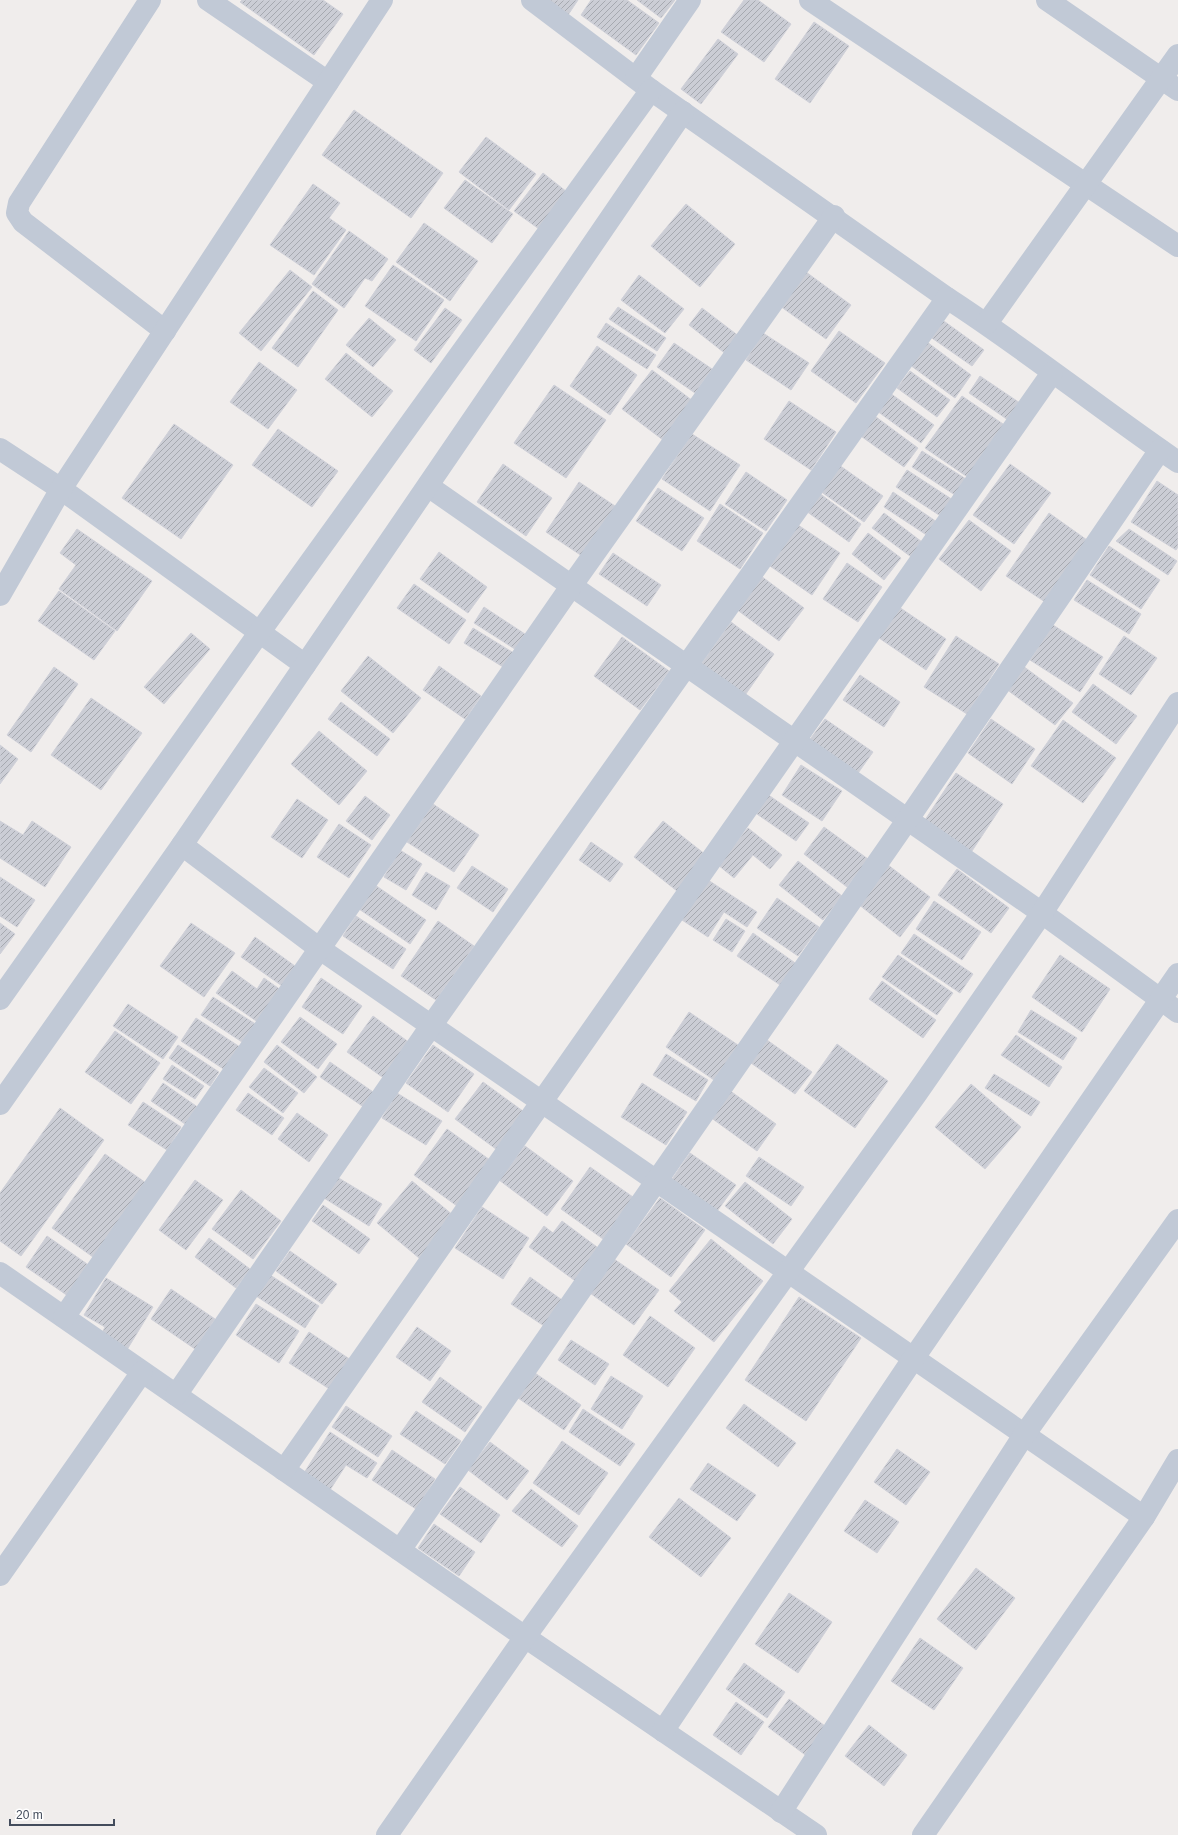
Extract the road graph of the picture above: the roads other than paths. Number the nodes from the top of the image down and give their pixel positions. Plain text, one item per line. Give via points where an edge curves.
1 (150, 0) edge
2 (208, 0) edge
3 (382, 0) edge
4 (532, 0) edge
5 (690, 0) edge
6 (810, 0) edge
7 (1047, 0) edge
8 (1178, 55) edge
9 (328, 82) junction
10 (644, 84) junction
11 (1170, 84) edge
12 (683, 112) junction
13 (1087, 184) junction
14 (0, 207) edge
15 (834, 216) junction
16 (23, 222) junction
17 (1178, 246) edge
18 (947, 298) junction
19 (987, 324) junction
20 (165, 331) junction
21 (1052, 373) junction
22 (0, 449) edge
23 (1160, 450) junction
24 (1178, 462) edge
25 (428, 486) junction
26 (61, 489) junction
27 (572, 585) junction
28 (0, 595) edge
29 (259, 633) junction
30 (305, 665) junction
31 (686, 665) junction
32 (1178, 703) edge
33 (794, 740) junction
34 (908, 819) junction
35 (182, 845) junction
36 (1042, 913) junction
37 (320, 949) junction
38 (1178, 974) edge
39 (0, 998) edge
40 (1169, 1006) edge
41 (431, 1026) junction
42 (542, 1103) junction
43 (0, 1104) edge
44 (657, 1182) junction
45 (1178, 1220) edge
46 (788, 1272) junction
47 (0, 1273) edge
48 (64, 1317) junction
49 (914, 1359) junction
50 (142, 1372) junction
51 (176, 1395) junction
52 (1024, 1435) junction
53 (1178, 1460) edge
54 (284, 1470) junction
55 (1144, 1517) junction
56 (400, 1550) junction
57 (0, 1575) edge
58 (525, 1637) junction
59 (663, 1731) junction
60 (781, 1812) junction
61 (387, 1835) edge
62 (816, 1835) edge
63 (923, 1835) edge

1 - 16 street via 18,203 17,213
2 - 9 street
3 - 9 street
4 - 10 street
5 - 10 street
6 - 13 street
7 - 11 street
8 - 11 street
9 - 20 street
10 - 12 street
10 - 29 street
11 - 13 street
12 - 15 street
12 - 25 street
13 - 17 street
13 - 19 street
14 - 16 street
15 - 18 street
15 - 27 street
16 - 20 street
18 - 19 street
18 - 31 street
19 - 21 street
20 - 26 street
21 - 23 street
21 - 33 street
22 - 26 street
23 - 24 street
23 - 34 street
25 - 27 street
25 - 30 street
26 - 28 street
26 - 29 street
27 - 31 street
27 - 37 street
29 - 30 street
29 - 39 street
30 - 35 street
31 - 33 street
31 - 41 street
32 - 36 street
33 - 34 street
33 - 42 street
34 - 36 street
34 - 44 street
35 - 37 street
35 - 43 street
36 - 40 street
36 - 46 street
37 - 41 street
37 - 48 street
38 - 40 street
40 - 49 street
41 - 42 street
41 - 51 street
42 - 44 street
42 - 54 street
44 - 46 street
44 - 56 street
45 - 52 street
46 - 49 street
46 - 58 street
47 - 48 street
48 - 50 street
49 - 52 street
49 - 59 street
50 - 51 street
50 - 57 street
51 - 54 street
52 - 55 street
52 - 60 street
53 - 55 street
54 - 56 street
55 - 63 street
56 - 58 street
58 - 59 street
58 - 61 street
59 - 60 street
60 - 62 street

